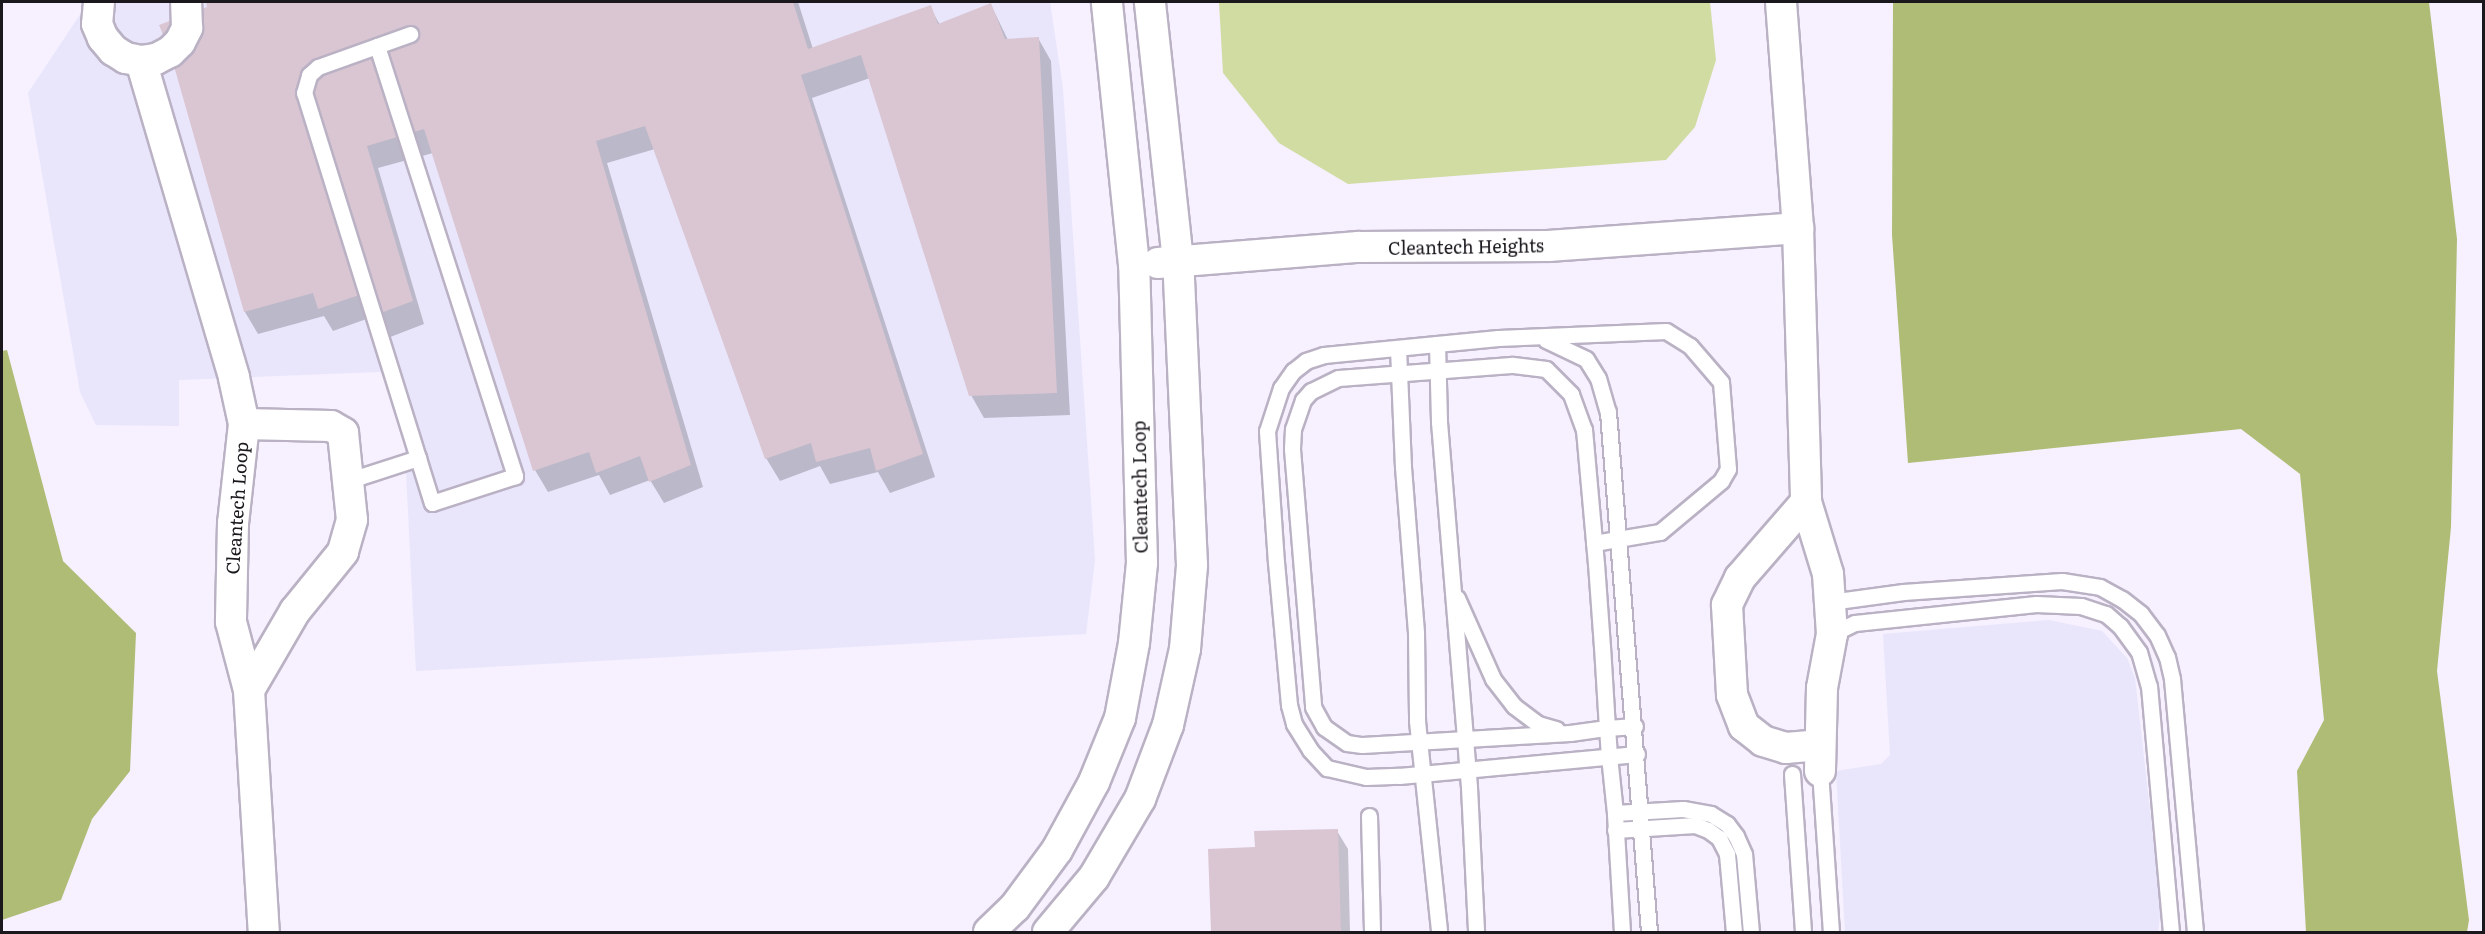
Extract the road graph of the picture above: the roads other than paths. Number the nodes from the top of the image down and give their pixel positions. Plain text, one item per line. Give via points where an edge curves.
1 (99, 2) edge
2 (186, 2) edge
3 (1107, 2) edge
4 (1150, 2) edge
5 (1781, 2) edge
6 (410, 34) dead end
7 (377, 46) junction
8 (141, 61) junction
9 (1798, 228) junction
10 (1178, 261) junction
11 (1134, 265) junction
12 (1538, 337) junction
13 (1437, 344) junction
14 (1398, 348) junction
15 (1438, 371) junction
16 (1399, 374) junction
17 (244, 424) junction
18 (418, 458) junction
19 (347, 481) junction
20 (1806, 502) junction
21 (1620, 540) junction
22 (1594, 543) junction
23 (1451, 584) junction
24 (1830, 602) junction
25 (1832, 634) junction
26 (249, 690) junction
27 (1635, 726) junction
28 (1607, 728) junction
29 (1570, 733) junction
30 (1465, 739) junction
31 (1419, 741) junction
32 (1637, 754) junction
33 (1609, 756) junction
34 (1804, 760) junction
35 (1467, 771) junction
36 (1422, 775) junction
37 (1641, 810) junction
38 (1615, 813) junction
39 (1369, 816) dead end
40 (1642, 828) junction
41 (1615, 830) junction
42 (264, 933) edge
43 (989, 933) edge
44 (1048, 933) edge
45 (1372, 933) edge
46 (1438, 933) edge
47 (1476, 933) edge
48 (1622, 933) edge
49 (1649, 933) edge
50 (1734, 933) edge
51 (1751, 933) edge
52 (1803, 933) edge
53 (1831, 933) edge
54 (2171, 933) edge
55 (2195, 933) edge

1 - 8 street via 97,24 103,38 126,58
2 - 8 street via 186,28 180,42 156,59
3 - 11 street, Cleantech Loop
4 - 10 street
5 - 9 street
6 - 7 lane
7 - 18 lane via 318,67 309,75 304,93
7 - 18 lane via 515,476 432,503
8 - 17 street
9 - 10 street, Cleantech Heights via 1606,243 1358,247
9 - 20 street
10 - 11 street, Cleantech Heights
10 - 44 street via 1192,565 1185,649 1168,725 1140,799 1094,878
11 - 43 street, Cleantech Loop via 1142,563 1134,643 1120,718 1094,782 1057,850 1015,907
12 - 13 lane
12 - 21 lane via 1586,359 1598,378 1608,412
12 - 21 lane via 1666,331 1690,346 1721,382 1728,469 1721,481 1660,532
13 - 14 lane
13 - 15 lane
14 - 16 lane
14 - 36 lane via 1324,355 1293,371 1281,388 1268,431 1270,476 1289,705 1294,724 1327,768 1366,777
15 - 16 lane
15 - 22 lane via 1511,365 1546,369 1571,394 1584,430
15 - 23 lane
16 - 31 lane
16 - 31 lane via 1338,378 1320,385 1303,400 1293,429 1293,448 1313,707 1317,718 1347,743
17 - 19 street, Cleantech Loop via 331,426 343,433
17 - 26 street, Cleantech Loop via 233,523 231,622
18 - 19 lane
19 - 26 street, Cleantech Loop via 351,520 343,552 295,611
20 - 24 street via 1828,574
20 - 34 street via 1740,578 1727,605 1732,695 1743,726 1763,741
21 - 22 lane
21 - 27 lane
22 - 28 lane
23 - 29 lane via 1493,679 1514,706 1538,724
23 - 30 lane
24 - 25 street
24 - 55 lane via 1903,592 2062,581 2100,587 2141,614 2157,634 2172,679
25 - 34 street
25 - 54 lane via 1855,623 2036,604 2081,606 2106,615 2120,626 2139,652 2149,686
26 - 42 street, Cleantech Loop
27 - 28 lane
27 - 32 lane
28 - 29 lane
28 - 33 lane
29 - 30 lane
30 - 31 lane
30 - 35 lane
31 - 36 lane
32 - 33 lane
32 - 37 lane
33 - 35 lane
33 - 38 lane
34 - 52 lane
34 - 53 lane
35 - 36 lane
35 - 47 lane
36 - 46 lane
37 - 38 lane
37 - 40 lane
37 - 51 lane via 1691,810 1711,814 1727,824 1744,854
38 - 41 lane
39 - 45 lane
40 - 41 lane
40 - 49 lane
40 - 50 lane via 1695,825 1719,838 1727,854
41 - 48 lane

